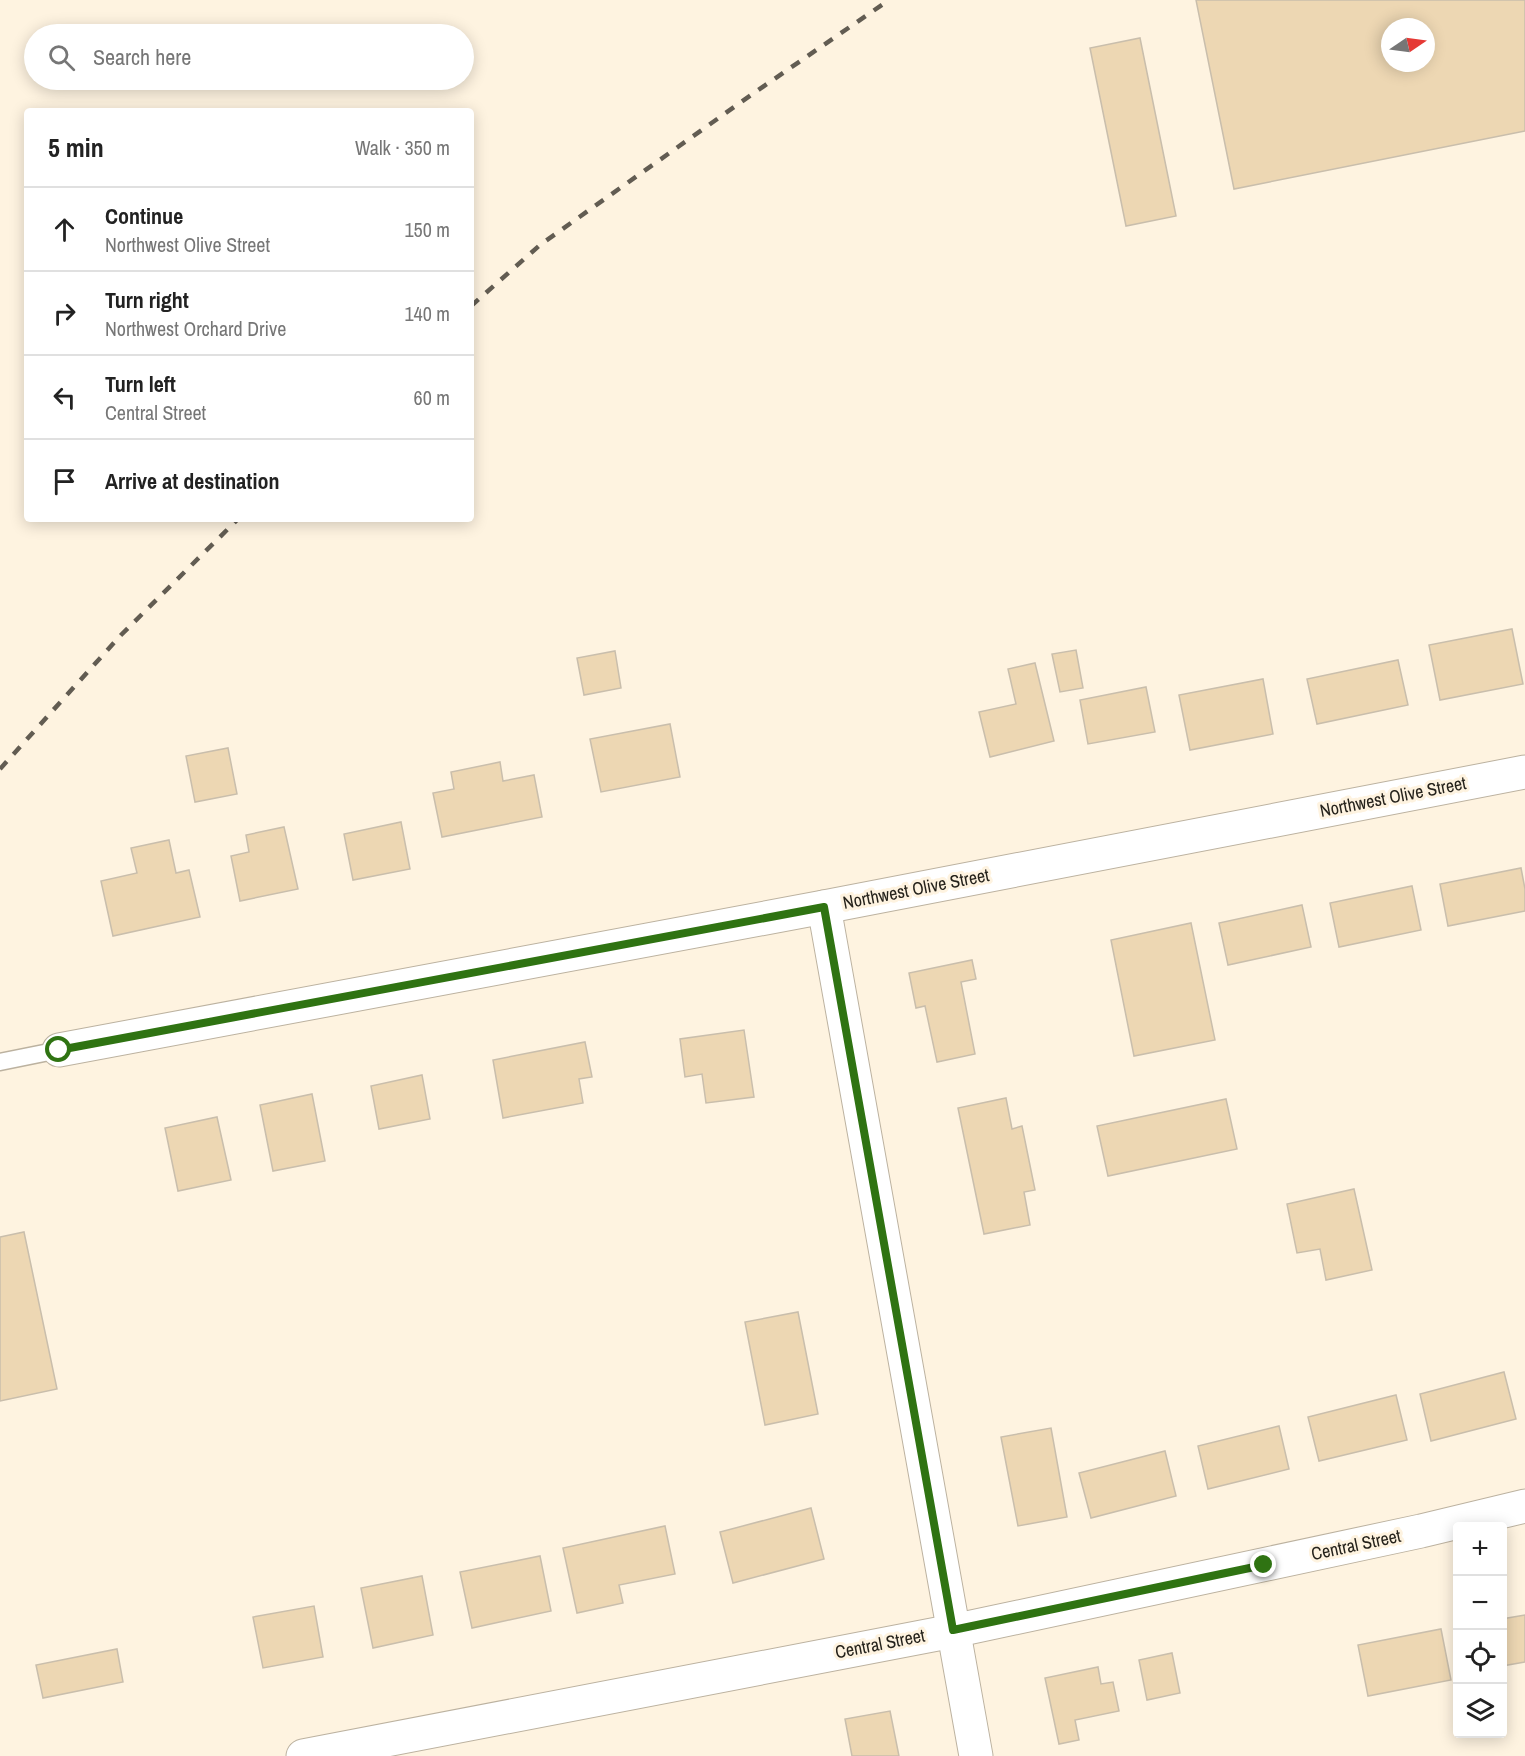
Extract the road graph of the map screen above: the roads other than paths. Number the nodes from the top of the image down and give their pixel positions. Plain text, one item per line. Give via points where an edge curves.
1 (1525, 772) edge
2 (824, 907) junction
3 (59, 1050) joint
4 (0, 1062) edge
5 (1525, 1506) edge
6 (953, 1630) junction
7 (303, 1756) edge
8 (976, 1756) edge

1 - 2 street, Northwest Olive Street
2 - 3 street, Northwest Olive Street
2 - 6 street
3 - 4 lane
5 - 6 street, Central Street
6 - 7 street, Central Street
6 - 8 street

